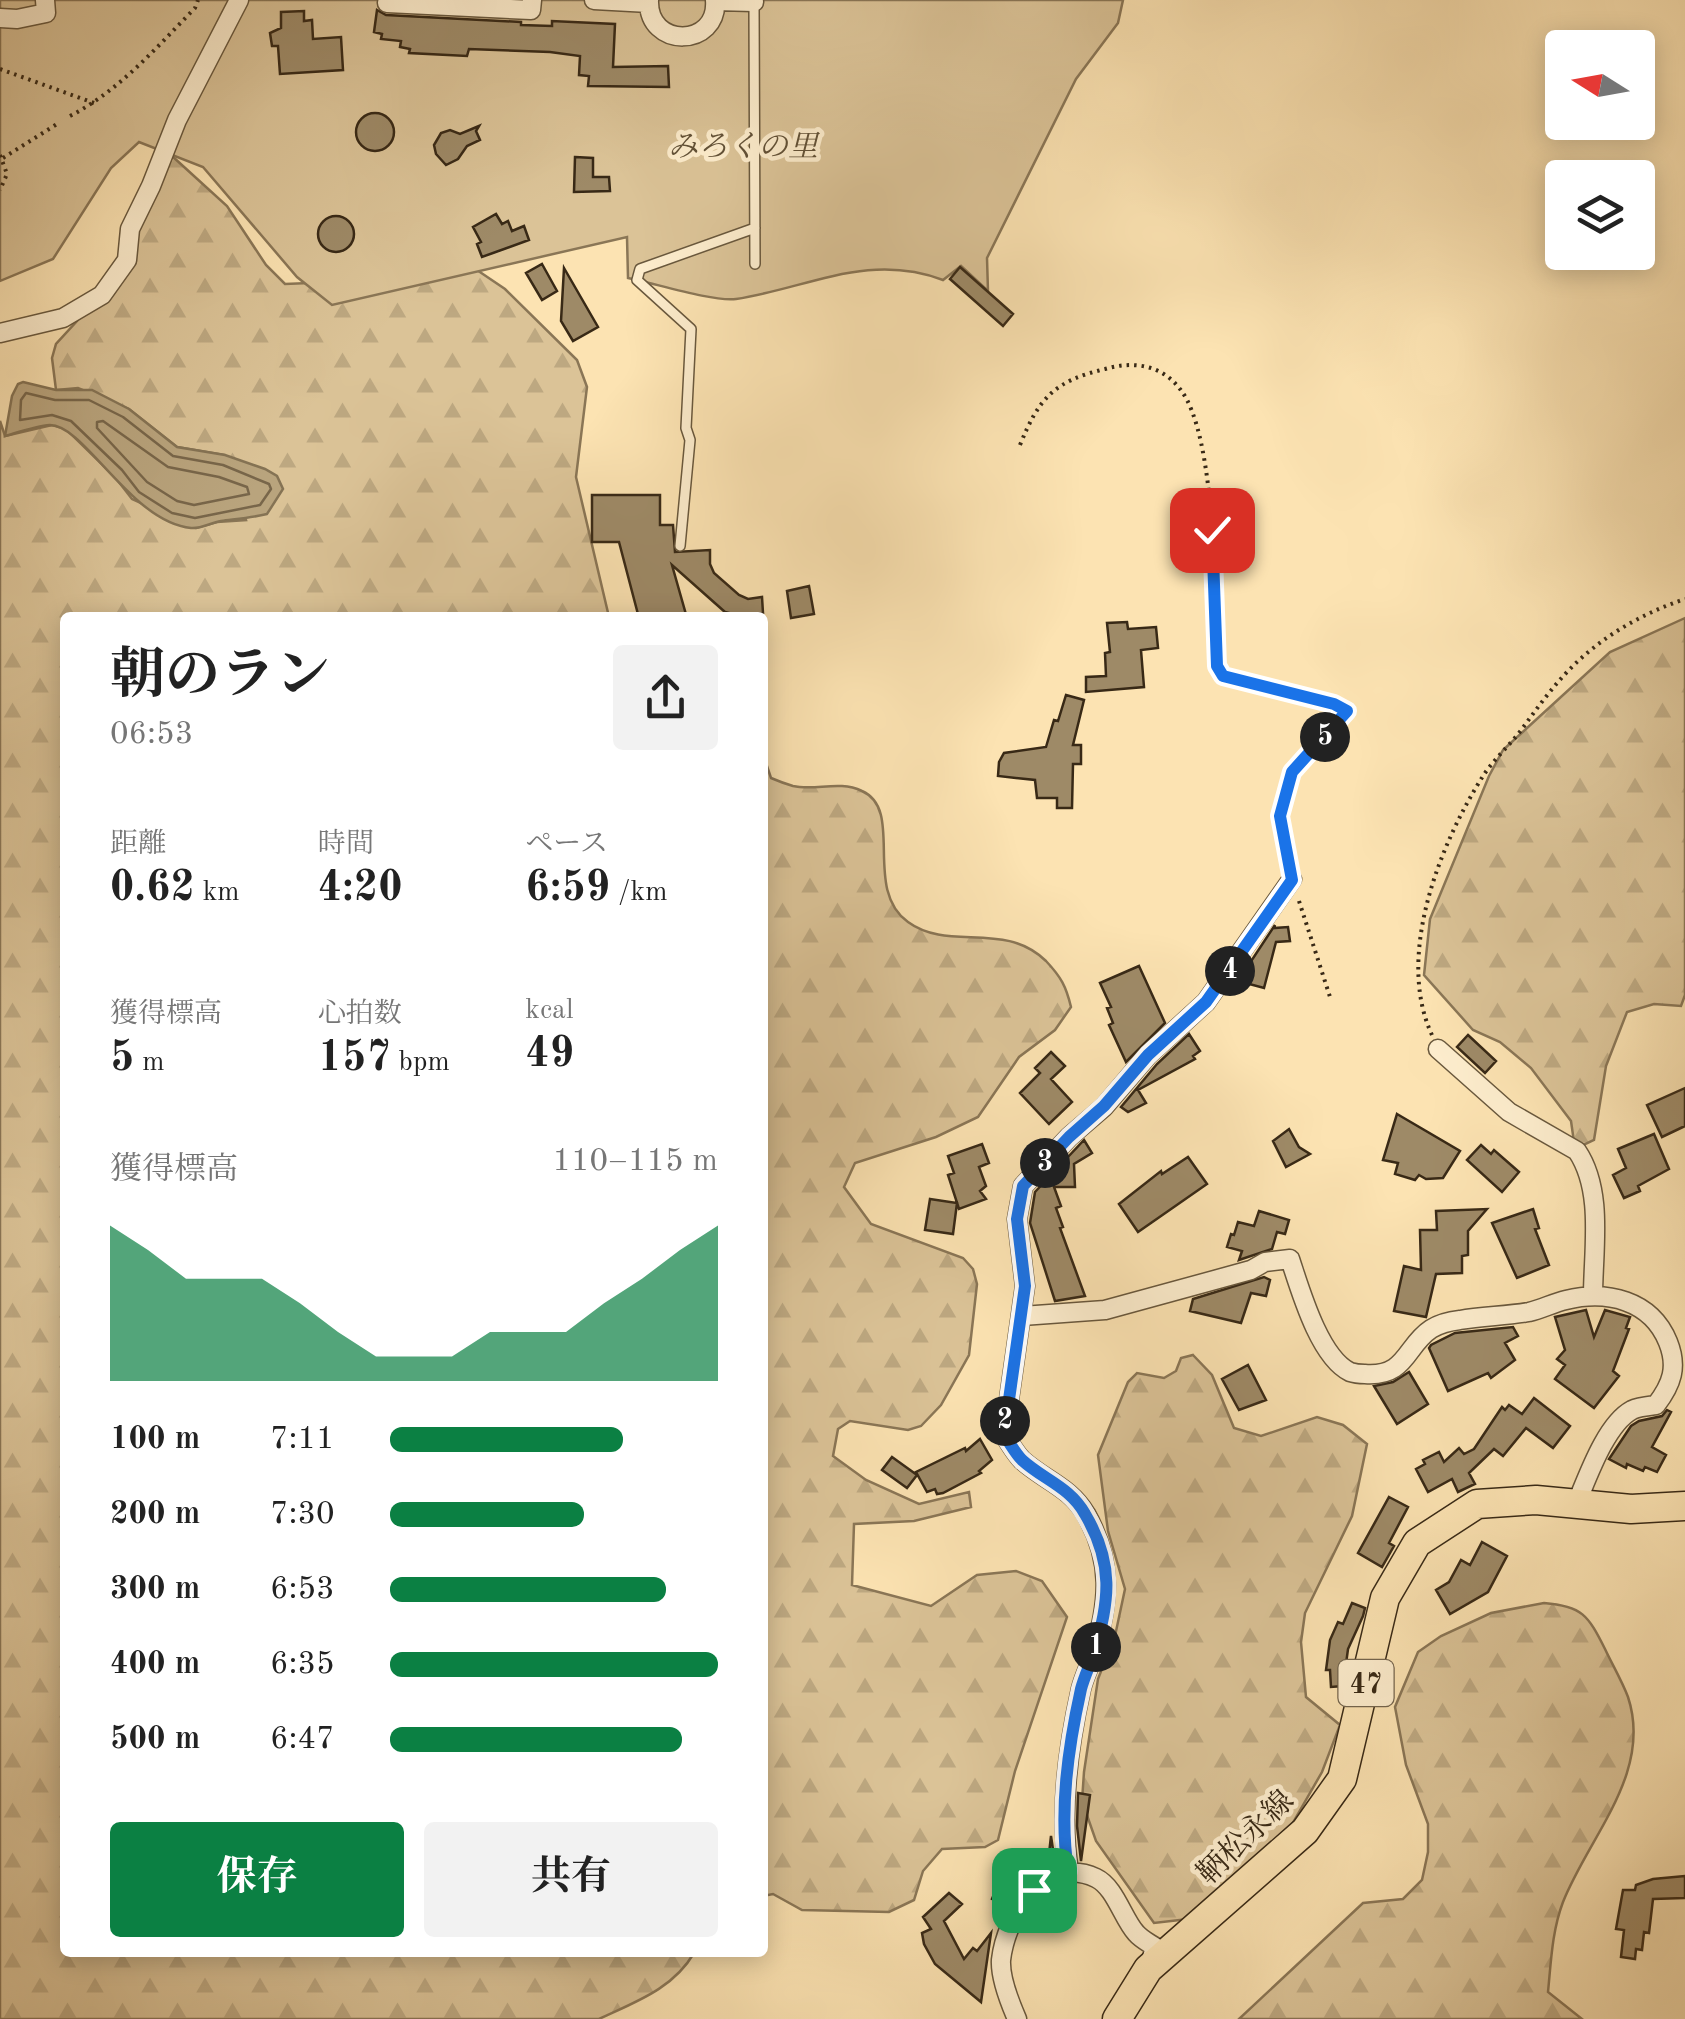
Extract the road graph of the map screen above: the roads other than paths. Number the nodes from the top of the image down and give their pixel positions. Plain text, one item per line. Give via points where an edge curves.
1 (46, 0) edge
2 (239, 0) edge
3 (532, 0) edge
4 (594, 0) edge
5 (643, 1) edge
6 (715, 1) edge
7 (754, 1) edge
8 (378, 2) edge
9 (0, 18) edge
10 (755, 228) junction
11 (755, 264) dead end
12 (0, 333) edge
13 (680, 546) dead end
14 (1292, 880) road end
15 (1438, 1048) road end
16 (1594, 1296) junction
17 (1022, 1316) junction
18 (1577, 1502) junction
19 (1685, 1506) edge
20 (1068, 1871) junction
21 (1148, 1969) junction
22 (1017, 2019) edge
23 (1117, 2019) edge

1 - 9 street via 46,13
2 - 12 street via 176,120 130,229 128,260 102,295 63,318
3 - 8 street via 532,10
4 - 5 street
5 - 6 street via 658,28 677,38 707,27
6 - 7 street
7 - 10 lane
10 - 11 lane
10 - 13 lane via 640,269 637,280 692,329
14 - 17 street via 1206,1002 1023,1186 1017,1219
15 - 16 street via 1509,1112 1582,1158 1592,1186
16 - 17 street via 1455,1320 1431,1329 1393,1369 1378,1375 1351,1373 1338,1362 1319,1336 1290,1259 1106,1310
16 - 18 street via 1643,1308 1675,1359 1670,1387 1656,1405 1633,1409 1618,1422
17 - 20 street via 1004,1435 1022,1460 1068,1490 1086,1514 1108,1592 1070,1744 1063,1836
18 - 19 main road, 鞆松永線 / 47 via 1631,1510
18 - 21 main road, 鞆松永線 / 47 via 1478,1504 1418,1542 1386,1598 1342,1779 1305,1830
20 - 21 street via 1099,1879 1134,1932 1155,1947
20 - 22 street via 1034,1890 1008,1925 1000,1964
21 - 23 main road, 鞆松永線 / 47

